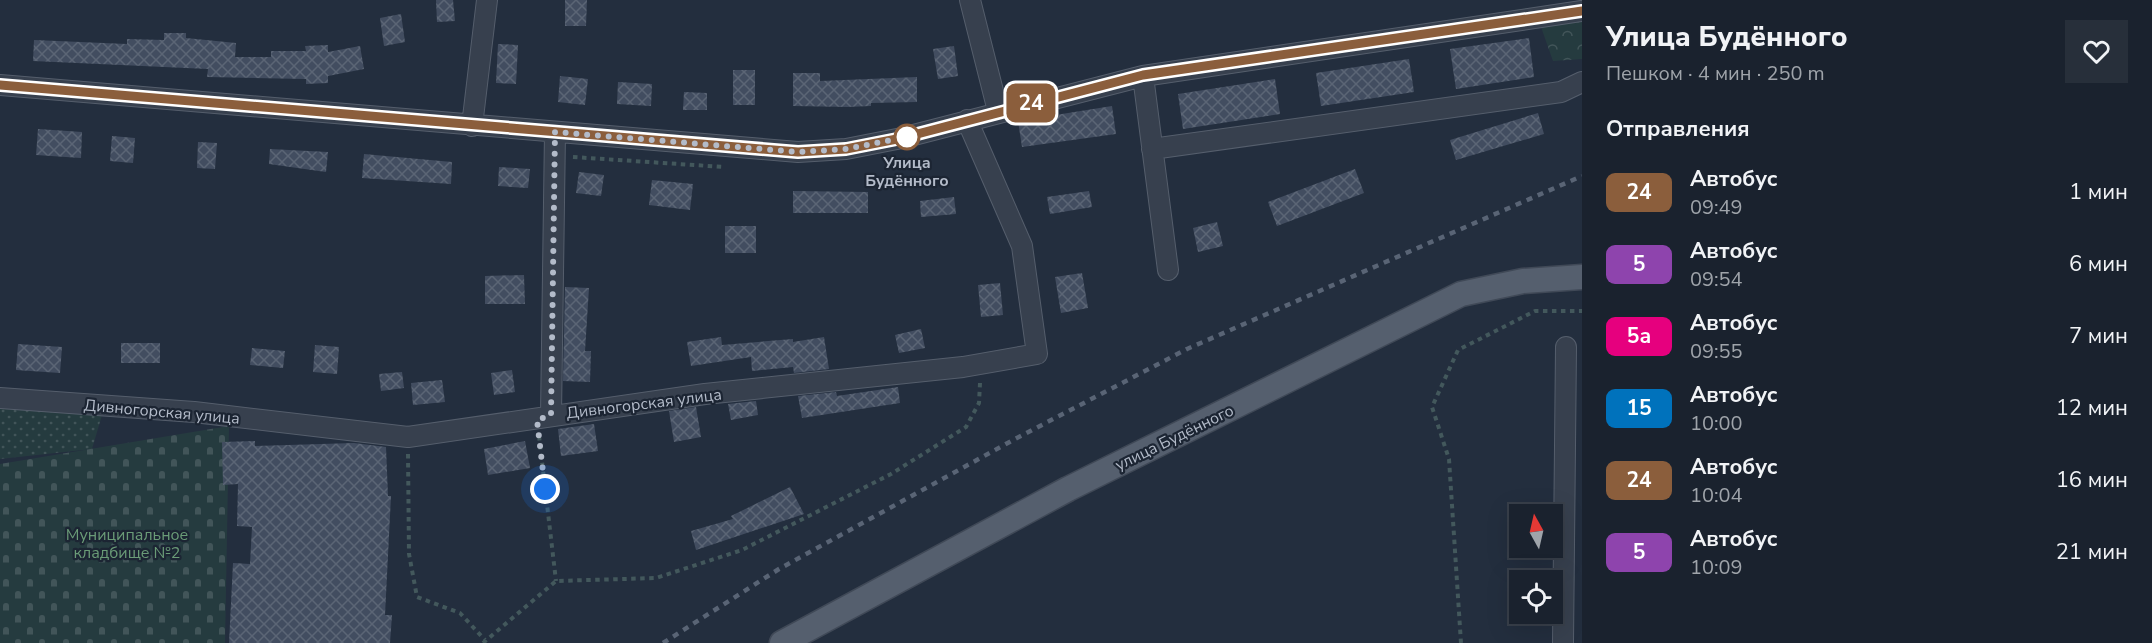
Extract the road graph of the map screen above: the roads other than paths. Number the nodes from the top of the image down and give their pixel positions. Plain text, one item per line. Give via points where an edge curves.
1 (488, 0) edge
2 (970, 0) edge
3 (1582, 11) edge
4 (1143, 75) junction
5 (1582, 82) edge
6 (0, 85) edge
7 (998, 111) junction
8 (967, 120) junction
9 (472, 126) junction
10 (555, 132) junction
11 (1152, 149) junction
12 (1168, 270) dead end
13 (1582, 277) edge
14 (1566, 347) dead end
15 (0, 398) edge
16 (544, 417) junction
17 (1573, 577) edge
18 (782, 643) edge
19 (1563, 643) edge

1 - 9 street
2 - 7 street
3 - 4 street
4 - 7 street
4 - 11 street
5 - 11 street via 1562,92
6 - 9 street
7 - 8 street
8 - 10 street via 846,149 798,152
8 - 16 street, Дивногорская улица via 1022,246 1037,354
9 - 10 street
10 - 16 street
11 - 12 street
13 - 18 main road, улица Будённого via 1523,281 1461,294 1068,489
14 - 17 street
15 - 16 street, Дивногорская улица via 194,412 408,437
17 - 19 street

